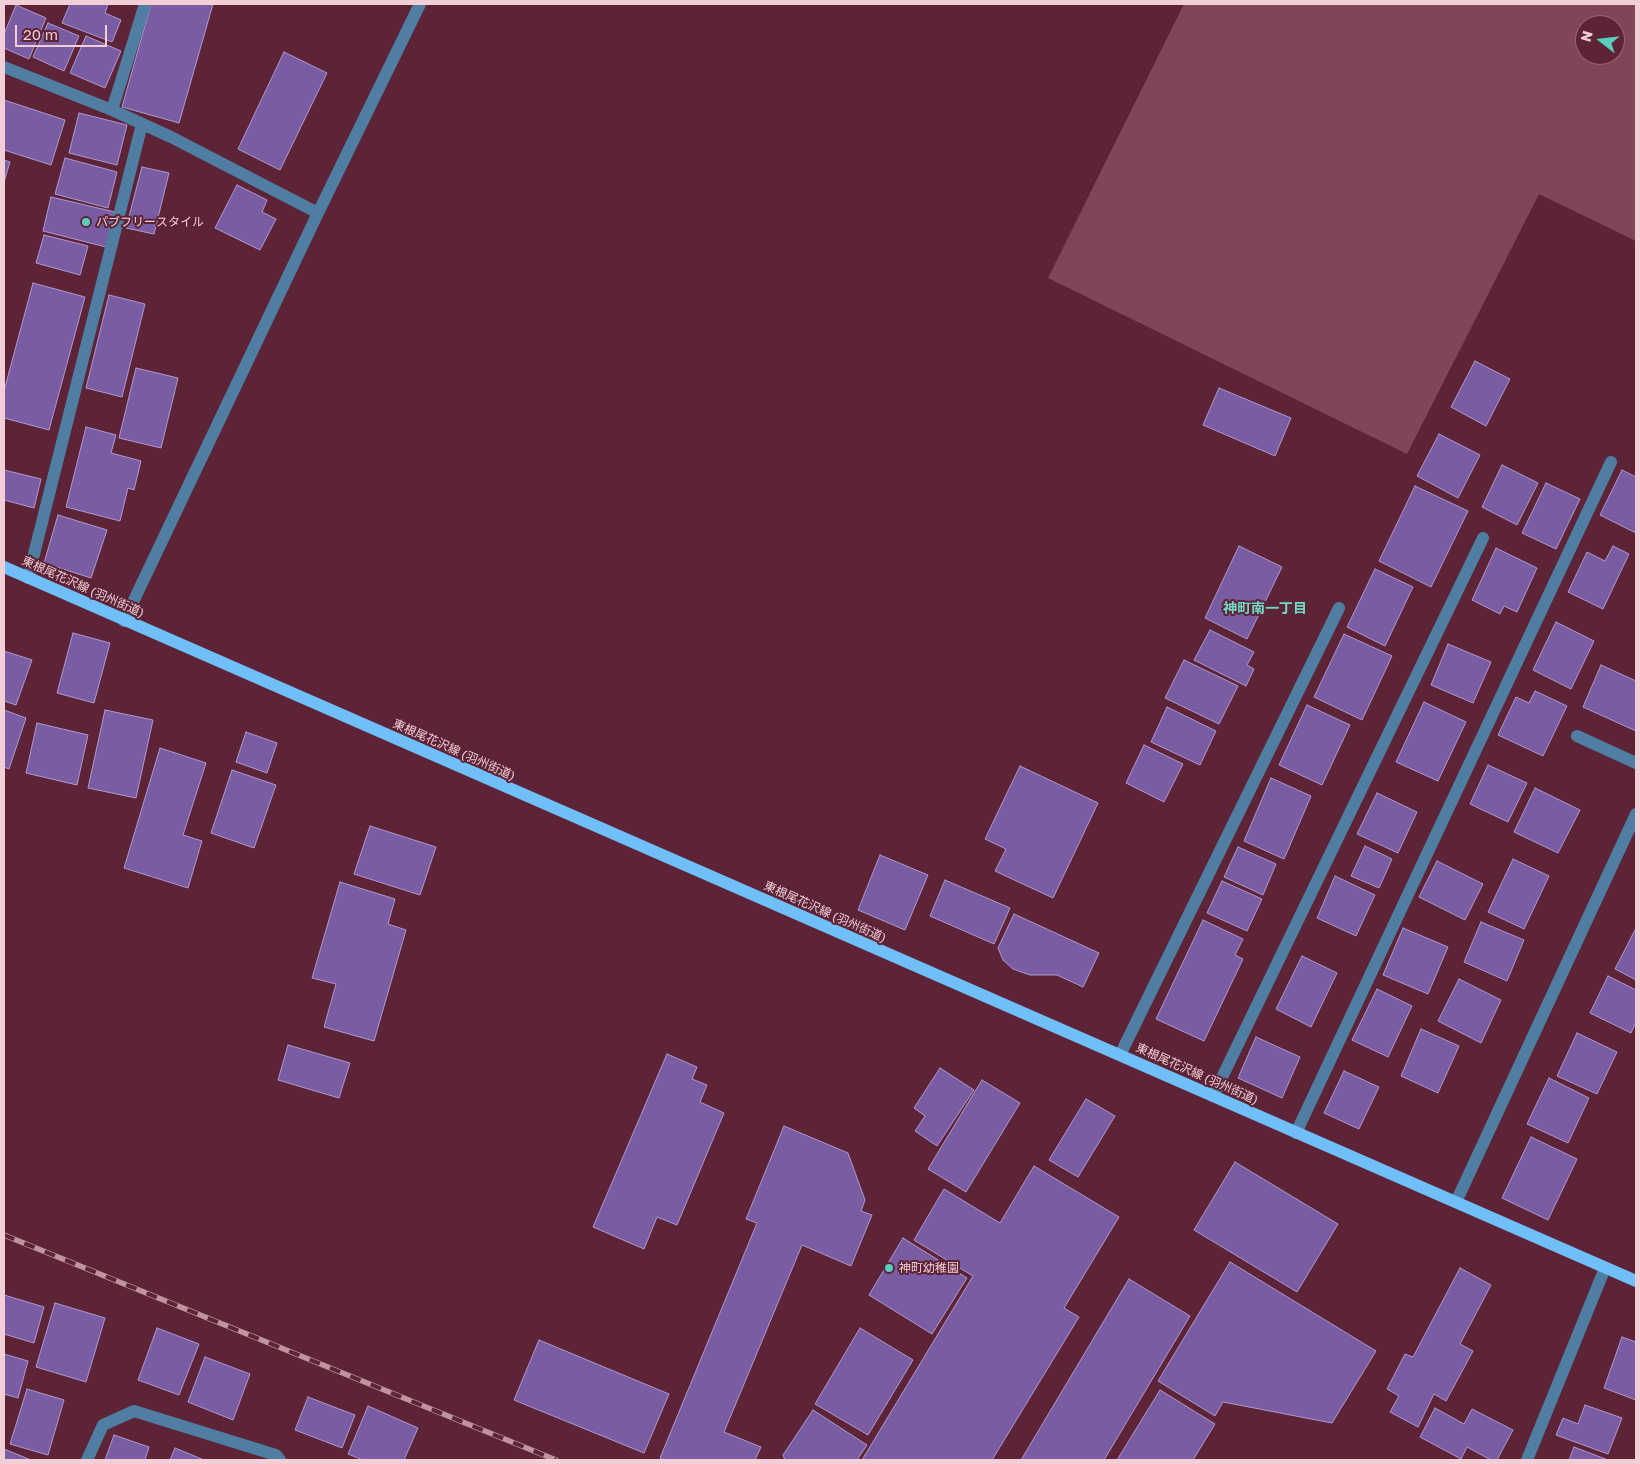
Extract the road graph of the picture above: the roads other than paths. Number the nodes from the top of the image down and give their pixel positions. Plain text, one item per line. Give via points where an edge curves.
1 (145, 4) edge
2 (420, 4) edge
3 (4, 67) edge
4 (112, 110) junction
5 (142, 124) junction
6 (318, 213) junction
7 (1611, 462) dead end
8 (1483, 538) dead end
9 (4, 567) edge
10 (28, 578) junction
11 (1339, 608) dead end
12 (124, 621) junction
13 (1577, 736) dead end
14 (1636, 763) edge
15 (1636, 814) edge
16 (1120, 1055) junction
17 (1213, 1096) junction
18 (1296, 1133) junction
19 (1456, 1202) junction
20 (1605, 1268) junction
21 (1636, 1281) edge
22 (87, 1460) edge
23 (280, 1460) edge
24 (1527, 1460) edge

1 - 4 lane
2 - 6 lane
3 - 4 lane
4 - 5 lane
5 - 6 lane
5 - 10 lane
6 - 12 lane
7 - 18 lane
8 - 17 lane
9 - 10 main road, 東根尾花沢線 (羽州街道)
10 - 12 main road, 東根尾花沢線 (羽州街道)
11 - 16 lane
12 - 16 main road, 東根尾花沢線 (羽州街道)
13 - 14 lane
15 - 19 lane
16 - 17 main road, 東根尾花沢線 (羽州街道)
17 - 18 main road, 東根尾花沢線 (羽州街道)
18 - 19 main road, 東根尾花沢線 (羽州街道)
19 - 20 main road, 東根尾花沢線 (羽州街道)
20 - 21 main road, 東根尾花沢線 (羽州街道)
20 - 24 lane
22 - 23 lane via 103,1424 134,1411 276,1456

